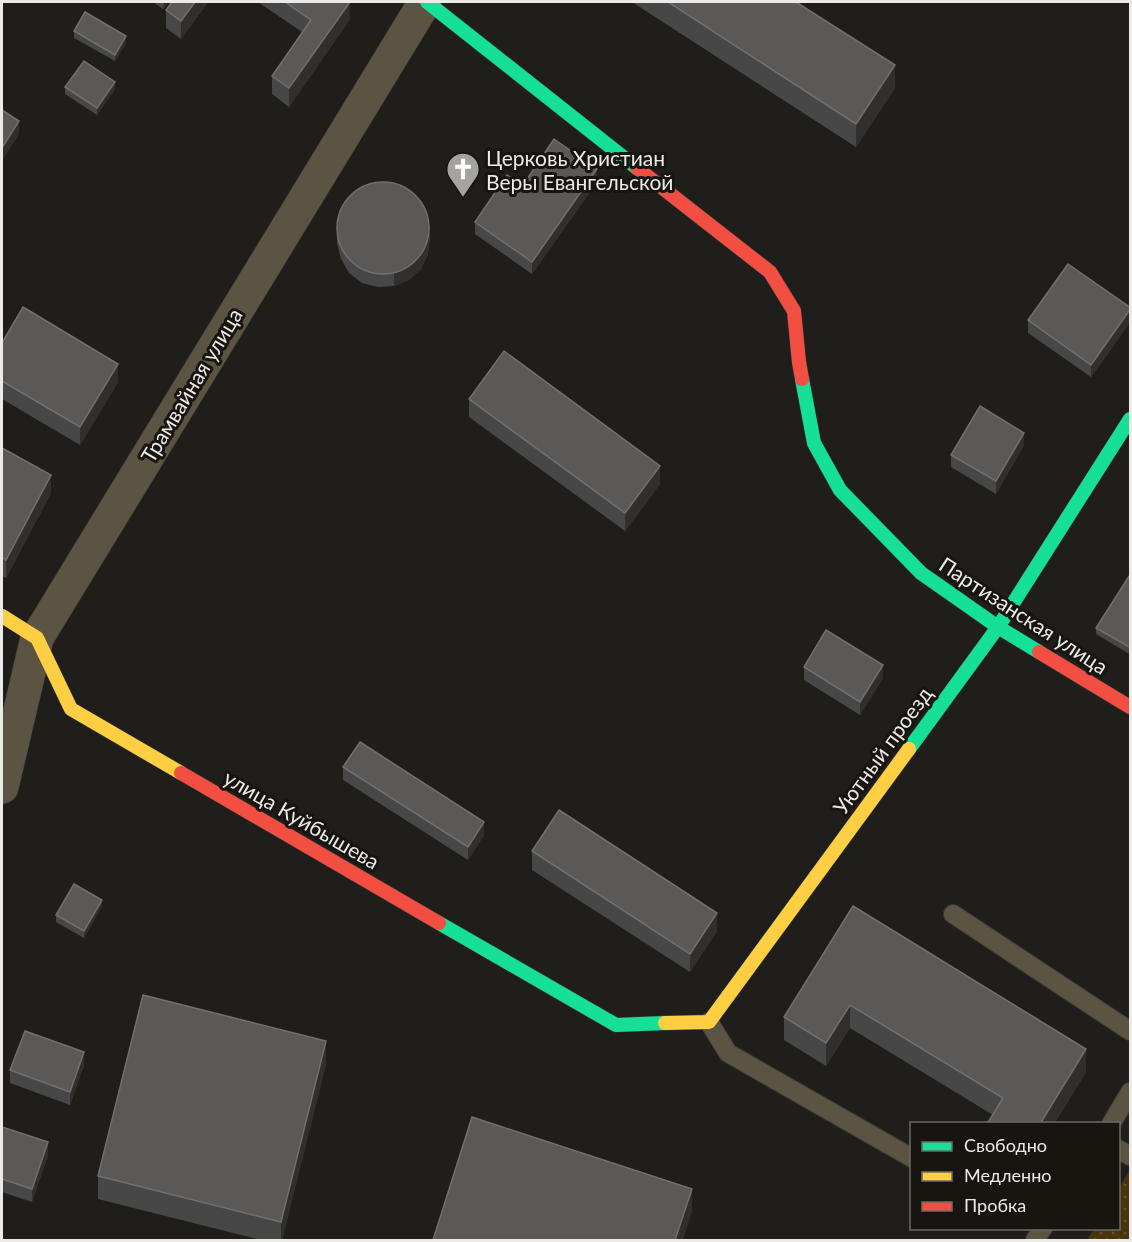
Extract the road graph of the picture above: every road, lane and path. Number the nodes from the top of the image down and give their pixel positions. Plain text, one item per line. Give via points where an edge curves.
1 (426, 2) edge
2 (1131, 419) edge
3 (2, 616) edge
4 (998, 627) junction
5 (37, 638) junction
6 (1131, 707) edge
7 (2, 787) edge
8 (953, 914) dead end
9 (709, 1022) junction
10 (1131, 1031) edge
11 (1131, 1092) edge
12 (1112, 1122) edge
13 (910, 1157) edge

1 - 4 street, Партизанская улица via 770,272 794,311 814,443 840,490 921,573
1 - 5 street, Трамвайная улица
2 - 4 street, Уютный проезд
3 - 5 street
4 - 6 street, Партизанская улица
4 - 9 street, Уютный проезд
5 - 7 street, Трамвайная улица
5 - 9 street, улица Куйбышева via 71,709 616,1025
8 - 10 lane
9 - 13 lane via 728,1053
11 - 12 lane

